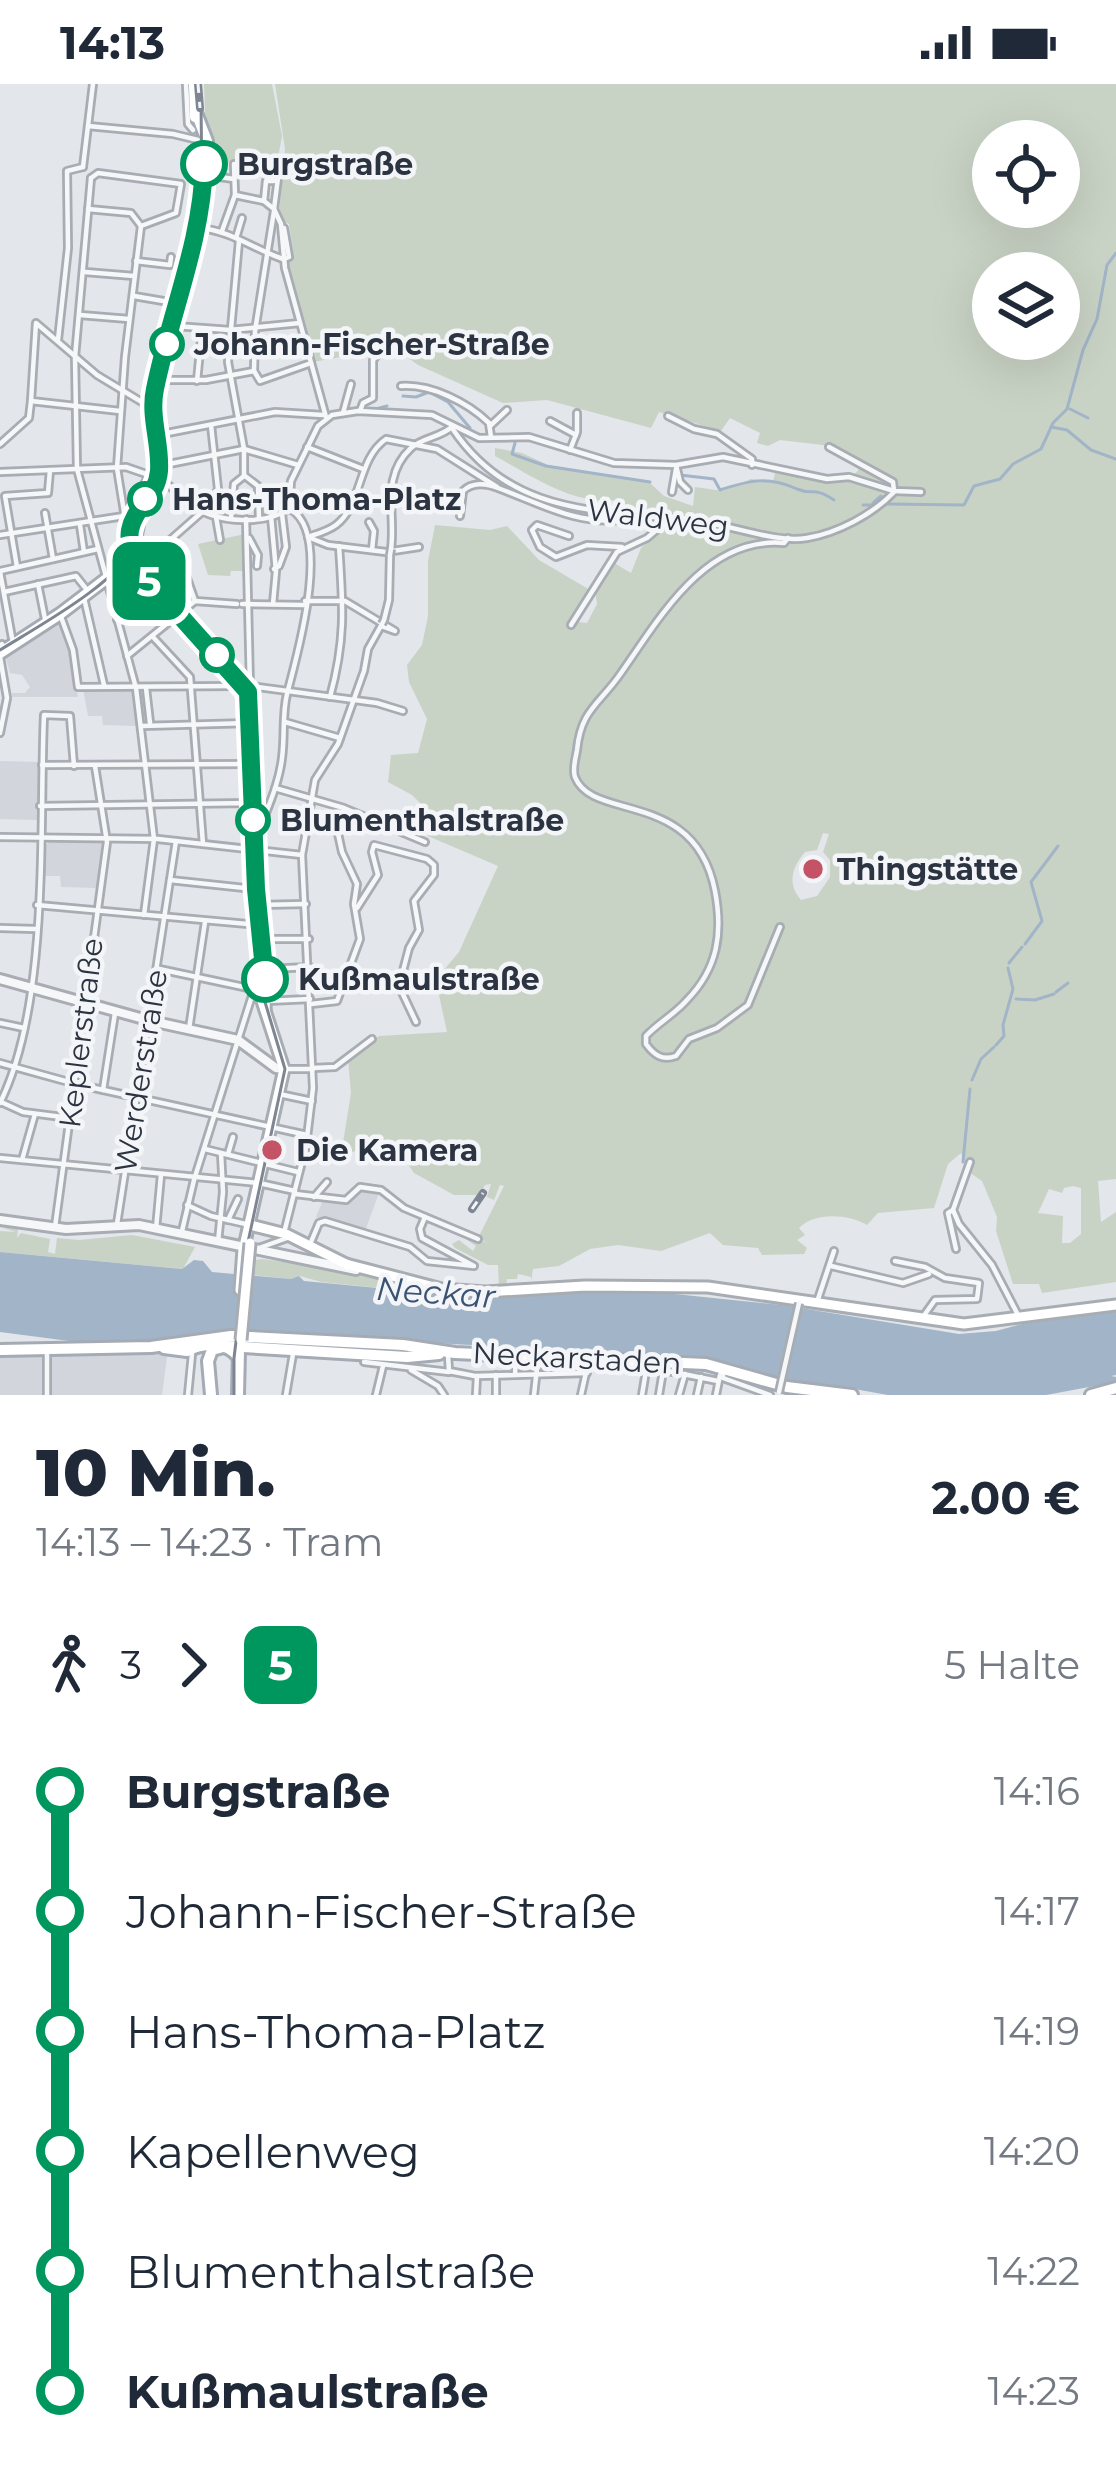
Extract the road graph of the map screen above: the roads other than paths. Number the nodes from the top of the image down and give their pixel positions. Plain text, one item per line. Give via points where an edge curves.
1 (93, 84) edge
2 (190, 84) edge
3 (89, 121) junction
4 (100, 126) junction
5 (196, 131) junction
6 (177, 133) junction
7 (87, 135) junction
8 (234, 164) dead end
9 (83, 167) junction
10 (279, 170) dead end
11 (212, 176) dead end
12 (91, 178) junction
13 (233, 179) junction
14 (267, 181) dead end
15 (235, 195) junction
16 (264, 201) junction
17 (88, 209) junction
18 (275, 209) junction
19 (242, 218) dead end
20 (141, 226) junction
21 (194, 227) junction
22 (222, 231) junction
23 (237, 240) junction
24 (267, 254) junction
25 (171, 257) dead end
26 (284, 259) junction
27 (136, 261) junction
28 (83, 272) junction
29 (134, 276) junction
30 (131, 296) junction
31 (175, 303) dead end
32 (78, 315) junction
33 (129, 320) junction
34 (300, 323) junction
35 (171, 326) junction
36 (255, 328) junction
37 (202, 330) junction
38 (230, 330) junction
39 (58, 340) junction
40 (383, 348) dead end
41 (75, 357) junction
42 (311, 363) junction
43 (254, 371) junction
44 (230, 376) junction
45 (156, 380) junction
46 (197, 381) junction
47 (352, 384) dead end
48 (400, 386) dead end
49 (122, 392) junction
50 (31, 401) junction
51 (76, 405) junction
52 (152, 407) junction
53 (507, 410) dead end
54 (120, 411) junction
55 (360, 411) junction
56 (343, 412) junction
57 (577, 413) dead end
58 (325, 416) junction
59 (668, 416) dead end
60 (238, 419) junction
61 (550, 421) dead end
62 (211, 425) junction
63 (490, 426) junction
64 (456, 429) junction
65 (155, 435) junction
66 (576, 436) junction
67 (491, 437) junction
68 (0, 444) edge
69 (416, 444) junction
70 (307, 447) junction
71 (829, 448) dead end
72 (244, 449) junction
73 (569, 450) junction
74 (216, 455) junction
75 (298, 465) junction
76 (752, 465) junction
77 (117, 467) junction
78 (676, 467) junction
79 (360, 468) junction
80 (50, 469) junction
81 (77, 469) junction
82 (0, 472) edge
83 (158, 475) junction
84 (244, 476) junction
85 (497, 487) junction
86 (885, 488) junction
87 (688, 490) dead end
88 (894, 491) junction
89 (672, 492) dead end
90 (921, 492) dead end
91 (46, 493) junction
92 (884, 502) junction
93 (204, 512) junction
94 (286, 512) junction
95 (231, 514) junction
96 (259, 515) junction
97 (272, 516) junction
98 (460, 516) dead end
99 (216, 517) junction
100 (628, 517) junction
101 (125, 518) junction
102 (246, 519) junction
103 (667, 521) junction
104 (369, 522) dead end
105 (90, 523) junction
106 (80, 524) junction
107 (47, 528) junction
108 (10, 533) junction
109 (0, 535) edge
110 (569, 536) dead end
111 (247, 537) junction
112 (308, 537) junction
113 (788, 538) junction
114 (172, 539) junction
115 (220, 540) dead end
116 (339, 546) junction
117 (418, 547) dead end
118 (622, 548) junction
119 (98, 550) junction
120 (372, 550) junction
121 (84, 552) junction
122 (52, 559) junction
123 (133, 559) junction
124 (247, 566) junction
125 (257, 566) junction
126 (17, 567) junction
127 (274, 569) junction
128 (0, 571) edge
129 (106, 578) junction
130 (38, 584) junction
131 (4, 592) junction
132 (158, 592) junction
133 (85, 594) junction
134 (195, 601) junction
135 (345, 601) junction
136 (305, 603) junction
137 (243, 604) junction
138 (273, 604) junction
139 (61, 614) junction
140 (178, 614) junction
141 (45, 619) junction
142 (118, 620) junction
143 (382, 624) junction
144 (571, 625) dead end
145 (153, 637) junction
146 (2, 647) edge
147 (127, 656) junction
148 (3, 669) edge
149 (105, 688) junction
150 (136, 688) junction
151 (146, 688) junction
152 (191, 688) junction
153 (245, 689) junction
154 (288, 692) junction
155 (330, 697) junction
156 (353, 701) junction
157 (403, 711) dead end
158 (284, 722) junction
159 (250, 723) junction
160 (194, 724) junction
161 (141, 726) junction
162 (150, 726) junction
163 (0, 733) edge
164 (340, 738) junction
165 (251, 764) junction
166 (42, 765) junction
167 (197, 765) junction
168 (74, 766) junction
169 (94, 766) junction
170 (147, 767) junction
171 (275, 788) junction
172 (311, 800) junction
173 (252, 803) junction
174 (200, 804) junction
175 (151, 805) junction
176 (40, 806) junction
177 (104, 806) junction
178 (267, 807) junction
179 (355, 813) junction
180 (0, 837) edge
181 (42, 838) junction
182 (154, 839) junction
183 (107, 840) junction
184 (176, 841) junction
185 (425, 842) dead end
186 (203, 844) junction
187 (253, 848) junction
188 (302, 855) junction
189 (170, 880) junction
190 (255, 889) junction
191 (37, 904) junction
192 (306, 904) junction
193 (258, 905) junction
194 (357, 908) junction
195 (97, 912) junction
196 (144, 915) junction
197 (164, 917) junction
198 (206, 921) junction
199 (261, 926) junction
200 (780, 927) dead end
201 (0, 928) edge
202 (35, 929) junction
203 (308, 939) junction
204 (263, 944) junction
205 (310, 967) junction
206 (157, 968) junction
207 (264, 968) junction
208 (199, 978) junction
209 (0, 981) edge
210 (29, 988) junction
211 (253, 989) junction
212 (310, 1002) junction
213 (83, 1004) junction
214 (266, 1005) junction
215 (116, 1011) junction
216 (148, 1021) junction
217 (416, 1022) dead end
218 (0, 1023) edge
219 (24, 1028) junction
220 (190, 1029) junction
221 (372, 1039) dead end
222 (238, 1040) junction
223 (0, 1063) edge
224 (14, 1067) junction
225 (313, 1068) junction
226 (284, 1069) junction
227 (74, 1085) junction
228 (103, 1090) junction
229 (279, 1094) junction
230 (137, 1098) junction
231 (312, 1101) junction
232 (0, 1102) edge
233 (35, 1114) junction
234 (215, 1115) junction
235 (70, 1118) junction
236 (271, 1127) junction
237 (308, 1136) junction
238 (233, 1137) dead end
239 (205, 1149) junction
240 (225, 1153) junction
241 (22, 1161) junction
242 (0, 1162) edge
243 (970, 1162) dead end
244 (263, 1163) junction
245 (64, 1166) junction
246 (126, 1171) junction
247 (300, 1172) junction
248 (161, 1175) junction
249 (195, 1178) junction
250 (223, 1180) junction
251 (327, 1182) dead end
252 (259, 1184) junction
253 (296, 1191) junction
254 (316, 1198) junction
255 (238, 1199) dead end
256 (187, 1205) junction
257 (953, 1210) junction
258 (425, 1217) junction
259 (224, 1219) junction
260 (0, 1220) edge
261 (117, 1224) junction
262 (55, 1227) junction
263 (249, 1227) junction
264 (157, 1228) junction
265 (182, 1233) junction
266 (287, 1233) junction
267 (478, 1239) dead end
268 (218, 1242) junction
269 (251, 1246) junction
270 (310, 1246) junction
271 (956, 1249) dead end
272 (834, 1251) dead end
273 (284, 1258) junction
274 (895, 1262) dead end
275 (831, 1266) junction
276 (362, 1270) junction
277 (931, 1273) junction
278 (817, 1301) junction
279 (800, 1302) junction
280 (1116, 1305) edge
281 (1018, 1319) junction
282 (924, 1320) junction
283 (214, 1347) junction
284 (294, 1348) junction
285 (0, 1350) edge
286 (46, 1351) junction
287 (446, 1352) junction
288 (516, 1356) junction
289 (538, 1357) junction
290 (386, 1358) junction
291 (590, 1359) junction
292 (413, 1361) junction
293 (647, 1361) junction
294 (667, 1369) junction
295 (700, 1370) junction
296 (451, 1372) junction
297 (587, 1373) junction
298 (538, 1374) junction
299 (685, 1374) junction
300 (496, 1375) junction
301 (515, 1375) junction
302 (477, 1376) junction
303 (720, 1376) junction
304 (735, 1384) junction
305 (757, 1388) edge
306 (1116, 1390) edge
307 (776, 1391) edge
308 (806, 1392) edge
309 (47, 1395) edge
310 (188, 1395) edge
311 (212, 1395) edge
312 (238, 1395) edge
313 (286, 1395) edge
314 (376, 1395) edge
315 (444, 1395) edge
316 (476, 1395) edge
317 (496, 1395) edge
318 (534, 1395) edge
319 (581, 1395) edge
320 (642, 1395) edge
321 (659, 1395) edge
322 (679, 1395) edge
323 (697, 1395) edge
324 (716, 1395) edge
325 (734, 1395) edge
326 (847, 1395) edge
327 (1091, 1395) edge
328 (1101, 1395) edge

1 - 3 street
2 - 5 main road
3 - 4 street
3 - 7 street
4 - 6 street
4 - 7 street
5 - 6 street
5 - 6 street
5 - 21 main road
7 - 9 street
8 - 13 street
9 - 12 street
9 - 39 street via 67,171
10 - 18 street
11 - 13 street
12 - 17 street
12 - 20 street via 181,184 176,213
13 - 15 street
14 - 16 street
15 - 16 street
15 - 22 street
16 - 18 street
17 - 20 street via 131,214
17 - 28 street
18 - 24 street
18 - 26 street via 286,230
19 - 23 street
20 - 27 street
21 - 22 street
21 - 35 main road
22 - 23 street
23 - 24 street
23 - 38 street
24 - 26 street
24 - 36 street
25 - 27 street via 170,265
26 - 34 street
27 - 29 street
28 - 29 street
28 - 32 street
29 - 30 street
30 - 31 street
30 - 33 street
32 - 33 street
32 - 41 street
33 - 49 street
34 - 36 street
34 - 42 street
35 - 37 street
35 - 45 main road
36 - 38 street
36 - 43 street
37 - 38 street
37 - 46 street
38 - 44 street
39 - 41 street
39 - 50 street via 37,322
40 - 55 street via 373,360 373,398
41 - 49 street
41 - 51 street
42 - 43 street via 260,381
42 - 58 street
43 - 44 street
44 - 46 street
44 - 60 street
45 - 46 street
45 - 52 main road
47 - 56 street
48 - 63 street via 439,392
49 - 52 street
49 - 54 street
50 - 51 street
50 - 68 street via 29,418
51 - 54 street
51 - 81 street
52 - 65 main road
53 - 63 street
54 - 77 street
55 - 56 street
55 - 64 street via 429,414
56 - 58 street
57 - 66 street
58 - 60 street
58 - 70 street
59 - 76 street via 721,436
60 - 62 street
60 - 72 street
61 - 66 street
62 - 65 street
62 - 74 street
63 - 67 street
64 - 67 street
64 - 69 street
64 - 100 street, Waldweg via 501,476 540,499
65 - 83 main road
66 - 73 street
67 - 73 street via 522,436
69 - 79 street via 383,440
69 - 85 street
69 - 143 street via 392,484
70 - 75 street
70 - 79 street
71 - 88 street via 892,482
72 - 74 street
72 - 75 street
72 - 84 street
73 - 78 street
74 - 83 street
74 - 93 street via 218,491
75 - 94 street
76 - 78 street via 715,457
76 - 86 street
77 - 81 street
77 - 83 street
77 - 101 street
78 - 87 street
78 - 89 street
79 - 112 street via 341,520
80 - 81 street
80 - 82 street
80 - 91 street
81 - 105 street
83 - 93 street
83 - 101 main road
83 - 123 main road
84 - 95 street via 234,484
84 - 96 street via 257,484
85 - 98 street via 467,486
85 - 100 street via 578,517
86 - 88 street
86 - 92 street
88 - 90 street
88 - 92 street, Waldweg
91 - 107 street
91 - 108 street via 5,496
92 - 113 street, Waldweg via 824,533
93 - 99 street
93 - 114 street
94 - 97 street
94 - 112 street via 298,514
94 - 127 street via 286,547
95 - 99 street
95 - 102 street
96 - 97 street
96 - 102 street
97 - 127 street
99 - 115 street
100 - 103 street, Waldweg
101 - 105 street
101 - 123 main road
102 - 111 street
103 - 113 street, Waldweg
103 - 118 street
104 - 120 street
105 - 106 street
105 - 119 street
106 - 107 street
106 - 121 street
107 - 108 street
107 - 122 street
108 - 109 street
108 - 126 street
110 - 118 street via 537,525 532,532 557,557 587,545
111 - 124 street
111 - 125 street
112 - 116 street
112 - 136 street
113 - 200 street via 738,550 681,589 579,727 574,772 609,801 684,831 710,874 720,932 715,960 687,1001 645,1039 651,1051 674,1057 689,1039 746,1007
114 - 123 street via 144,563
114 - 134 street
116 - 120 street
116 - 135 street
117 - 120 street
118 - 144 street
119 - 121 street
119 - 129 street
121 - 122 street
122 - 126 street
123 - 129 main road
123 - 129 main road
123 - 132 main road
124 - 125 street
124 - 137 street
125 - 127 street
126 - 128 street
127 - 138 street
128 - 131 street
129 - 133 main road
129 - 142 street
130 - 131 street
130 - 133 street via 76,576
130 - 141 street
131 - 146 street
132 - 140 main road
132 - 142 street
133 - 139 main road
133 - 141 main road
133 - 149 street
134 - 137 street
134 - 140 street
135 - 136 street
135 - 143 street via 395,631
135 - 155 street
136 - 138 street
136 - 154 street
137 - 138 street
137 - 153 street
139 - 146 main road
139 - 149 street via 78,688
140 - 145 street
140 - 153 main road
141 - 146 main road
142 - 147 street
143 - 156 street
145 - 147 street
145 - 152 street via 190,676
146 - 148 street
147 - 150 street
148 - 163 street
149 - 150 street
150 - 151 street
150 - 161 street
151 - 152 street
151 - 162 street
152 - 153 street
152 - 160 street
153 - 154 street
153 - 159 main road
154 - 155 street
154 - 158 street
155 - 156 street
156 - 157 street
156 - 164 street
158 - 164 street
158 - 171 street
159 - 160 street
159 - 165 main road
160 - 162 street
160 - 167 street
161 - 162 street
161 - 170 street
164 - 172 street
165 - 167 street
165 - 173 main road
166 - 168 street
166 - 168 street via 44,715 57,715 70,716
166 - 176 street
167 - 170 street
167 - 174 street
168 - 169 street
169 - 170 street
169 - 177 street, Keplerstraße
170 - 175 street
171 - 172 street
171 - 178 street
172 - 179 street
172 - 188 street
173 - 174 street
173 - 178 street
173 - 187 main road
174 - 175 street
174 - 186 street
175 - 177 street
175 - 182 street
176 - 177 street
176 - 181 street
177 - 183 street, Keplerstraße
178 - 187 street
179 - 185 street
179 - 194 street via 340,818 337,829
180 - 181 street
181 - 183 street
181 - 191 street
182 - 183 street
182 - 184 street
182 - 196 street
183 - 195 street, Keplerstraße
184 - 186 street
184 - 189 street, Werderstraße
186 - 187 street
187 - 188 street
187 - 190 main road
188 - 192 street
189 - 190 street
189 - 197 street, Werderstraße
190 - 193 main road
191 - 195 street
191 - 202 street
192 - 193 street
192 - 203 street
193 - 199 main road
194 - 212 street via 360,939 338,1000
194 - 217 street via 378,875 374,845 434,865 414,903 419,928 399,984
195 - 196 street
195 - 213 street, Keplerstraße
196 - 197 street
197 - 198 street
197 - 206 street, Werderstraße
198 - 199 street
198 - 208 street
199 - 204 main road
201 - 202 street
202 - 210 street
203 - 204 street
203 - 205 street
204 - 207 main road
205 - 207 street
205 - 212 street
206 - 208 street
206 - 216 street, Werderstraße
207 - 211 street
207 - 214 main road
208 - 211 street
208 - 220 street
209 - 210 street
210 - 213 street
210 - 219 street
211 - 222 street
212 - 214 street
212 - 225 street
213 - 215 street
213 - 227 street, Keplerstraße
214 - 226 main road
215 - 216 street
215 - 228 street
216 - 220 street
216 - 230 street, Werderstraße
218 - 219 street
219 - 224 street
220 - 222 street
221 - 225 street via 335,1067
222 - 226 street
222 - 234 street
223 - 224 street
224 - 227 street
224 - 232 street
225 - 226 street
225 - 231 street
226 - 229 main road
227 - 228 street
227 - 235 street, Keplerstraße
228 - 230 street
229 - 231 street
229 - 236 main road
230 - 234 street
230 - 246 street, Werderstraße
231 - 237 street
232 - 233 street
233 - 235 street
233 - 241 street
234 - 236 street
234 - 239 street
235 - 245 street, Keplerstraße
236 - 237 street
236 - 244 main road
237 - 247 street
238 - 240 street
239 - 240 street
239 - 249 street
240 - 244 street
240 - 250 street
241 - 242 street
241 - 245 street
243 - 257 street
244 - 247 street
244 - 252 main road
245 - 246 street
245 - 262 street, Keplerstraße
246 - 248 street
246 - 261 street, Werderstraße
247 - 253 street
248 - 249 street
248 - 264 street
249 - 250 street
249 - 256 street
250 - 252 street
250 - 259 street
251 - 254 street
252 - 253 street
252 - 263 main road
253 - 254 street
253 - 266 street
254 - 258 street via 346,1201 360,1186 378,1188
255 - 259 street
256 - 259 street
256 - 265 street
257 - 271 street via 947,1219
257 - 281 street
258 - 267 street
258 - 270 street via 421,1236 474,1266 429,1262 414,1249 325,1221
259 - 263 street
259 - 268 street
260 - 262 street
261 - 262 street
261 - 264 street
263 - 266 main road
263 - 269 main road
264 - 265 street
265 - 268 street
266 - 269 street via 278,1245
266 - 270 main road
266 - 273 street
268 - 269 street
269 - 273 street
269 - 283 main road, bridge
270 - 276 main road
272 - 275 street
273 - 276 street
274 - 277 street
275 - 277 street via 903,1283
275 - 278 street
276 - 279 main road via 473,1292 699,1287
277 - 282 street via 979,1282 979,1297 934,1300
278 - 279 main road
278 - 282 main road
279 - 307 street, bridge
280 - 281 main road
281 - 282 main road
283 - 284 main road, Neckarstaden
283 - 286 main road
283 - 290 main road, Neckarstaden via 229,1335
283 - 310 street
283 - 311 main road
283 - 312 main road
284 - 290 main road, Neckarstaden
284 - 313 street
285 - 286 main road
286 - 309 street
287 - 288 main road, Neckarstaden
287 - 290 main road, Neckarstaden
287 - 292 main road, Neckarstaden
287 - 296 street
288 - 289 main road, Neckarstaden
288 - 301 street
289 - 291 main road, Neckarstaden
289 - 298 street
290 - 292 main road, Neckarstaden
290 - 292 street
290 - 314 street
291 - 293 main road, Neckarstaden
291 - 297 street
292 - 296 street
292 - 315 street
293 - 294 main road, Neckarstaden
293 - 320 street
294 - 295 main road, Neckarstaden
294 - 299 street
294 - 321 street
295 - 299 street
295 - 303 main road, Neckarstaden
295 - 323 street
296 - 302 street
297 - 298 street
297 - 319 street
298 - 301 street
298 - 318 street
299 - 322 street
300 - 301 street
300 - 302 street
300 - 317 street
302 - 316 street
303 - 304 street
303 - 305 main road, Neckarstaden
303 - 307 main road, Neckarstaden
303 - 324 street
304 - 305 street
304 - 325 street
305 - 307 main road, Neckarstaden
305 - 308 street
306 - 327 main road
306 - 328 main road
307 - 308 main road
308 - 326 main road

